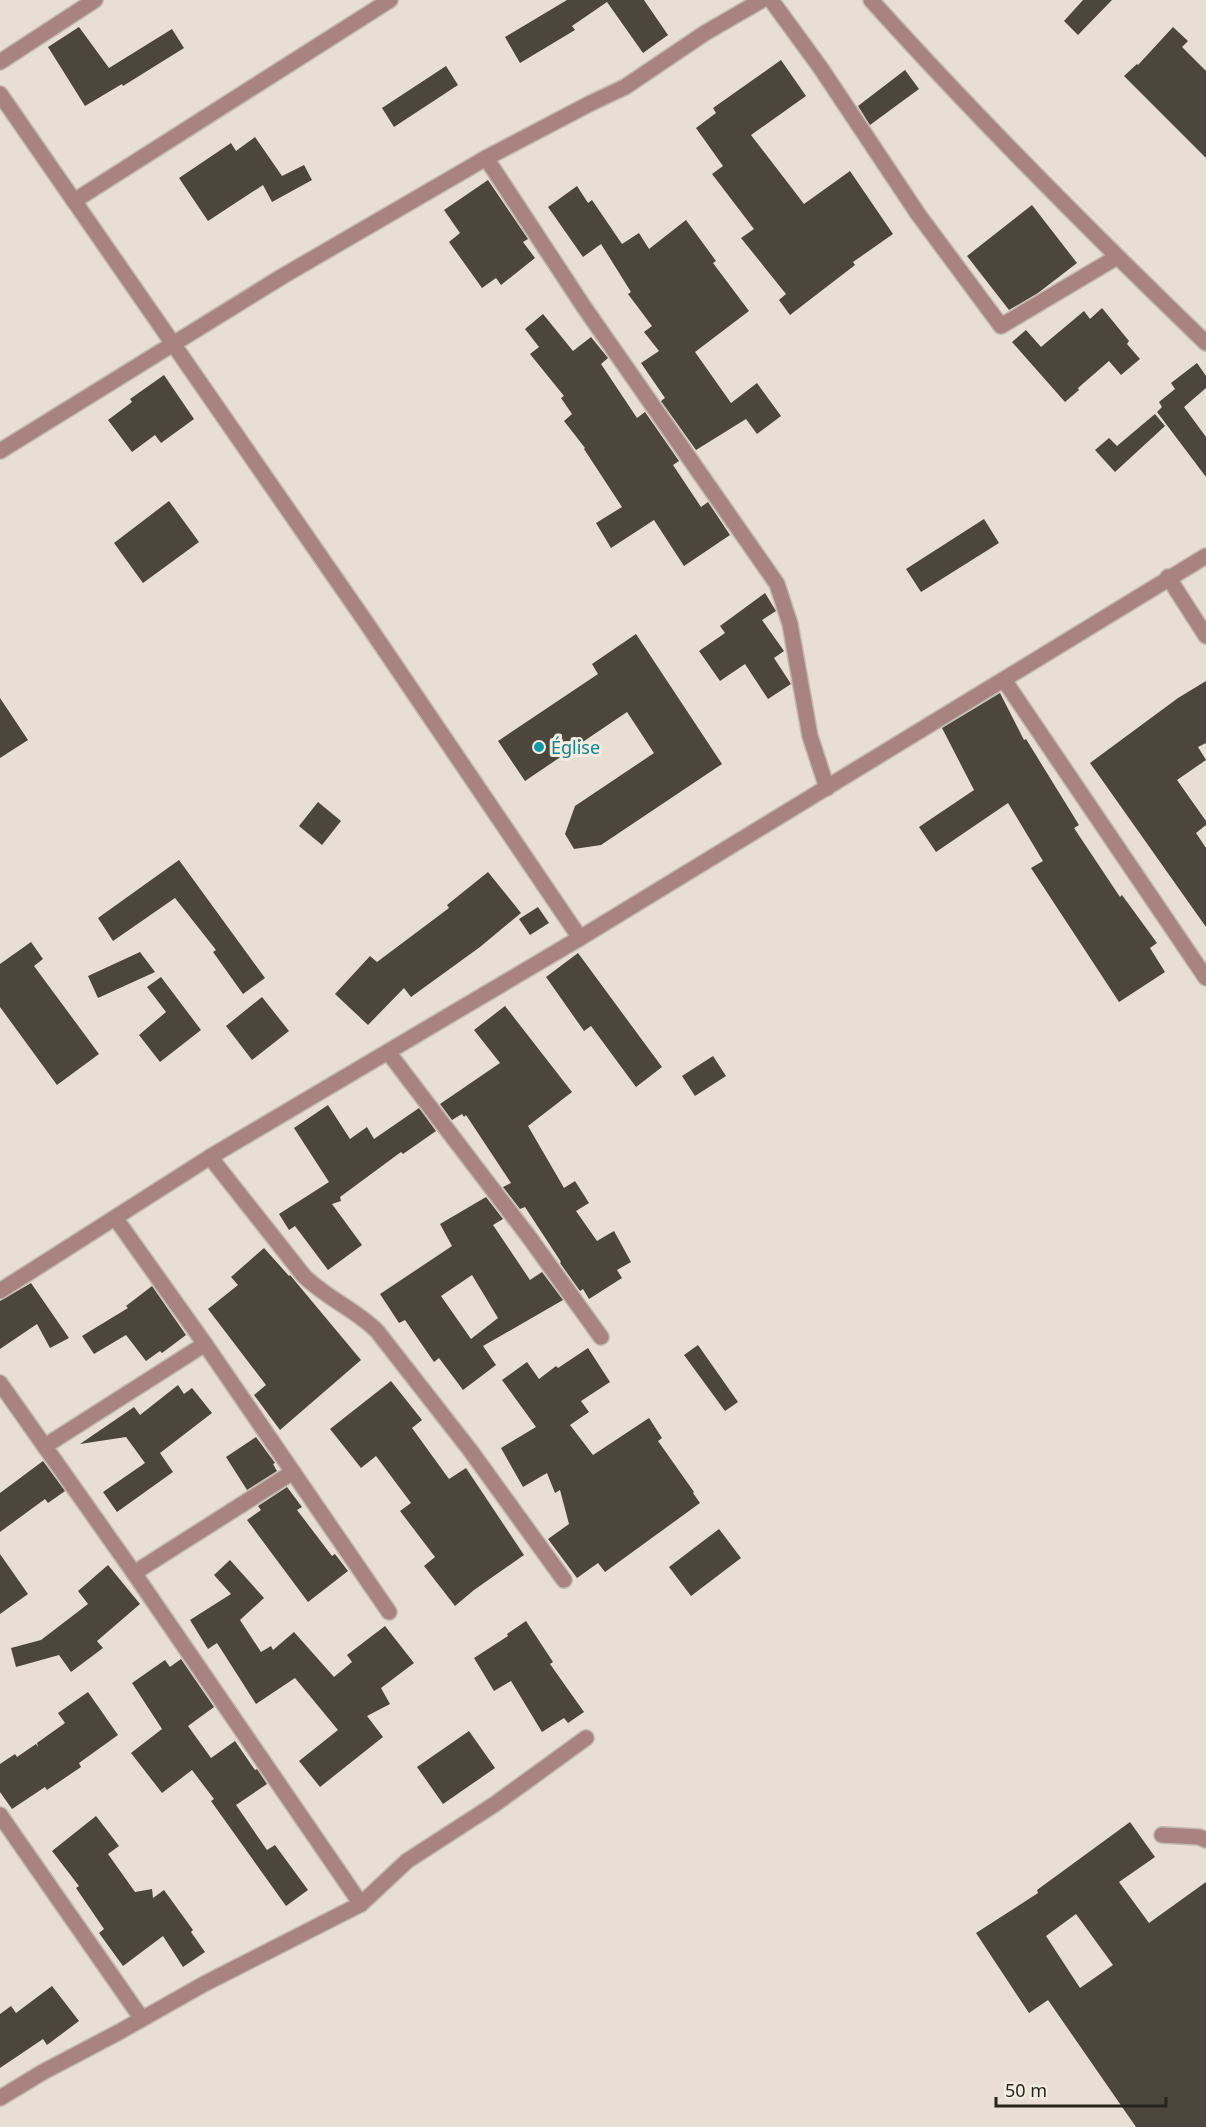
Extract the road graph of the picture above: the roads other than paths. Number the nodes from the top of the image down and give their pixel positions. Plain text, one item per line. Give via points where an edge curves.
1 (95, 0) edge
2 (390, 0) edge
3 (762, 0) edge
4 (771, 0) edge
5 (871, 0) edge
6 (0, 62) edge
7 (0, 94) edge
8 (486, 158) junction
9 (74, 201) junction
10 (1117, 257) junction
11 (174, 343) junction
12 (1206, 343) edge
13 (0, 451) edge
14 (1206, 556) edge
15 (1168, 577) junction
16 (1206, 636) edge
17 (1004, 681) junction
18 (827, 788) junction
19 (580, 938) junction
20 (1206, 978) edge
21 (388, 1052) junction
22 (210, 1157) junction
23 (116, 1219) junction
24 (0, 1292) edge
25 (601, 1337) dead end
26 (205, 1344) junction
27 (0, 1383) edge
28 (45, 1446) junction
29 (293, 1472) junction
30 (134, 1573) junction
31 (564, 1580) dead end
32 (389, 1612) dead end
33 (586, 1738) dead end
34 (0, 1815) edge
35 (1162, 1834) dead end
36 (1206, 1840) edge
37 (361, 1904) junction
38 (142, 2019) junction
39 (0, 2097) edge

1 - 6 street
2 - 9 street
3 - 8 street via 625,87
4 - 10 street via 918,214 1001,326
5 - 10 street
7 - 9 street
8 - 11 street
8 - 18 street via 777,584 790,624 810,736
9 - 11 street
10 - 12 street
11 - 13 street
11 - 19 street
14 - 15 street
15 - 16 street
15 - 17 street
17 - 18 street
17 - 20 street
18 - 19 street
19 - 21 street
21 - 22 street
21 - 25 street
22 - 23 street
22 - 31 street via 303,1276 377,1331
23 - 24 street
23 - 26 street
26 - 28 street
26 - 29 street
27 - 28 street
28 - 30 street
29 - 30 street
29 - 32 street
30 - 37 street
33 - 37 street via 407,1861
34 - 38 street
35 - 36 street
37 - 38 street
38 - 39 street

